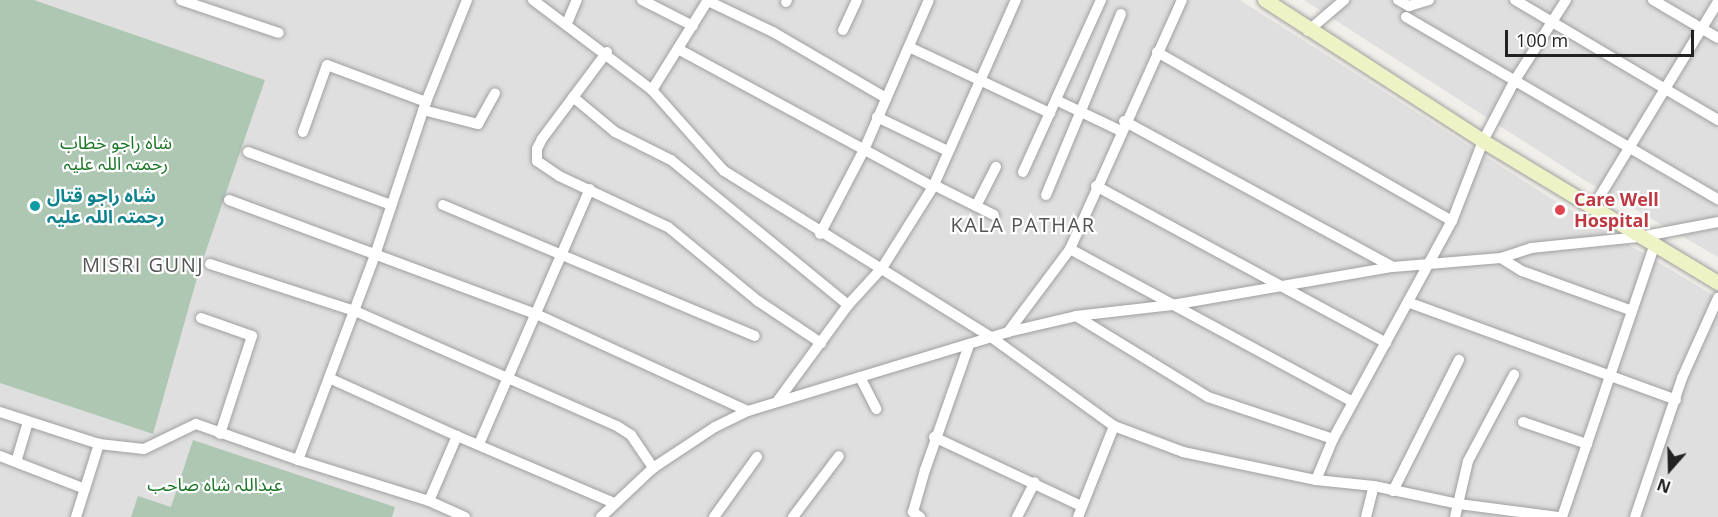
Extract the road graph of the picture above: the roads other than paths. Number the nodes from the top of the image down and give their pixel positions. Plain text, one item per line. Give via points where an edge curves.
1 (181, 0) edge
2 (467, 0) edge
3 (533, 0) edge
4 (577, 0) edge
5 (642, 0) edge
6 (708, 0) edge
7 (857, 0) edge
8 (929, 0) edge
9 (1016, 0) edge
10 (1101, 0) edge
11 (1182, 0) edge
12 (1265, 0) edge
13 (1344, 0) edge
14 (1398, 0) edge
15 (1429, 0) edge
16 (1515, 0) edge
17 (1566, 0) edge
18 (1653, 0) edge
19 (1718, 2) edge
20 (1121, 14) dead end
21 (1406, 17) dead end
22 (567, 22) junction
23 (1552, 23) junction
24 (693, 26) junction
25 (1701, 29) junction
26 (843, 30) dead end
27 (1308, 31) junction
28 (279, 33) dead end
29 (1718, 38) edge
30 (909, 47) junction
31 (678, 49) junction
32 (607, 52) junction
33 (1158, 52) junction
34 (980, 78) junction
35 (1515, 80) junction
36 (1665, 88) junction
37 (652, 90) junction
38 (495, 93) dead end
39 (573, 96) junction
40 (886, 98) junction
41 (1058, 101) junction
42 (424, 106) junction
43 (1081, 112) junction
44 (1050, 113) junction
45 (877, 117) junction
46 (1718, 120) edge
47 (1122, 126) junction
48 (303, 132) dead end
49 (1483, 141) junction
50 (1632, 148) junction
51 (864, 150) junction
52 (948, 151) junction
53 (248, 152) dead end
54 (996, 167) dead end
55 (1023, 172) dead end
56 (933, 186) junction
57 (1096, 186) junction
58 (590, 189) junction
59 (1046, 195) dead end
60 (1718, 199) edge
61 (229, 200) dead end
62 (391, 205) junction
63 (443, 205) dead end
64 (976, 206) junction
65 (1592, 209) junction
66 (994, 215) dead end
67 (1452, 221) junction
68 (1718, 222) edge
69 (820, 234) junction
70 (1640, 237) junction
71 (1654, 247) junction
72 (1070, 249) junction
73 (376, 252) junction
74 (562, 253) junction
75 (1501, 258) junction
76 (210, 264) dead end
77 (1429, 265) junction
78 (1393, 267) junction
79 (882, 268) junction
80 (1718, 283) edge
81 (1285, 286) junction
82 (1718, 298) edge
83 (1410, 303) junction
84 (848, 305) junction
85 (1172, 305) junction
86 (1630, 310) junction
87 (355, 311) junction
88 (536, 314) junction
89 (1076, 316) junction
90 (201, 318) dead end
91 (1008, 332) junction
92 (755, 336) dead end
93 (991, 337) junction
94 (1386, 343) junction
95 (821, 344) junction
96 (969, 345) junction
97 (1459, 360) dead end
98 (1514, 375) dead end
99 (1608, 376) junction
100 (861, 377) junction
101 (329, 378) junction
102 (507, 379) junction
103 (779, 400) junction
104 (1676, 400) junction
105 (1353, 402) junction
106 (876, 409) dead end
107 (748, 411) junction
108 (0, 412) edge
109 (28, 422) junction
110 (1523, 422) dead end
111 (1114, 426) junction
112 (220, 434) junction
113 (458, 436) junction
114 (934, 436) junction
115 (1333, 439) junction
116 (99, 444) junction
117 (479, 444) junction
118 (1587, 444) junction
119 (0, 456) edge
120 (839, 456) dead end
121 (757, 457) dead end
122 (298, 460) junction
123 (16, 462) junction
124 (653, 468) junction
125 (1316, 480) junction
126 (1035, 482) junction
127 (1374, 486) junction
128 (85, 489) junction
129 (1393, 491) junction
130 (429, 501) junction
131 (614, 503) junction
132 (1459, 504) junction
133 (1080, 512) edge
134 (1528, 515) edge
135 (604, 516) edge
136 (76, 517) edge
137 (465, 517) edge
138 (714, 517) edge
139 (793, 517) edge
140 (921, 517) edge
141 (1017, 517) edge
142 (1366, 517) edge
143 (1455, 517) edge
144 (1560, 517) edge
145 (1635, 517) edge

1 - 28 street
2 - 42 street
3 - 22 street
4 - 22 street
5 - 24 street
6 - 24 street
6 - 40 street via 773,32
7 - 26 street
8 - 30 street
9 - 34 street
10 - 41 street
11 - 33 street
12 - 27 main road
13 - 27 street
14 - 15 street via 1409,6
16 - 23 street
17 - 23 street
18 - 25 street
19 - 25 street
20 - 43 street
21 - 35 street
22 - 32 street
23 - 35 street
23 - 36 street
24 - 31 street
25 - 29 street
25 - 36 street
27 - 49 main road
30 - 34 street
30 - 40 street
31 - 37 street
31 - 51 street
32 - 37 street
32 - 39 street
33 - 47 street
33 - 67 street
34 - 44 street
34 - 52 street
35 - 49 street
35 - 50 street
36 - 46 street
36 - 50 street
37 - 69 street via 724,171
38 - 42 street via 478,124
39 - 58 street via 542,139 536,156 541,165
39 - 84 street via 615,132 670,160
40 - 45 street
41 - 43 street
41 - 44 street
42 - 48 street via 327,65
42 - 62 street
43 - 47 street
43 - 59 street
44 - 55 street
45 - 51 street
45 - 52 street
47 - 57 street
47 - 78 street
49 - 65 main road
49 - 67 street
50 - 60 street
50 - 65 street
51 - 56 street
51 - 69 street
52 - 56 street
53 - 62 street
54 - 64 street
56 - 64 street
56 - 79 street
57 - 72 street
57 - 81 street
58 - 74 street
58 - 95 street via 668,227 758,301
61 - 73 street
62 - 73 street
63 - 74 street
64 - 66 street
65 - 70 main road
67 - 77 street
68 - 70 street
69 - 79 street
70 - 71 main road
70 - 75 street via 1531,248
71 - 80 main road
71 - 86 street
72 - 85 street
72 - 91 street
73 - 87 street
73 - 88 street
74 - 88 street
74 - 92 street
75 - 77 street
75 - 86 street via 1522,271
76 - 87 street
77 - 78 street
77 - 83 street
78 - 81 street
79 - 84 street
79 - 93 street
81 - 85 street
81 - 94 street
82 - 104 street
83 - 94 street
83 - 99 street
84 - 95 street
85 - 89 street
85 - 105 street
86 - 99 street
87 - 101 street
87 - 102 street
88 - 102 street
88 - 107 street
89 - 91 street
89 - 115 street via 1208,397
90 - 112 street via 252,336
91 - 93 street
93 - 96 street
93 - 111 street
94 - 105 street
95 - 103 street
96 - 100 street
96 - 114 street
97 - 129 street
98 - 132 street via 1468,460
99 - 104 street
99 - 118 street
100 - 103 street
100 - 106 street
101 - 113 street
101 - 122 street
102 - 117 street
102 - 124 street via 623,428
103 - 107 street
104 - 145 street
105 - 115 street
107 - 124 street via 715,427
108 - 109 street
109 - 116 street
109 - 123 street
110 - 118 street
111 - 125 street via 1183,452
111 - 133 street
112 - 116 street via 196,424 144,449
112 - 122 street
113 - 117 street
113 - 130 street
114 - 126 street
114 - 140 street via 913,512
115 - 125 street
116 - 128 street
117 - 131 street
118 - 144 street
119 - 123 street
120 - 139 street
121 - 138 street
122 - 130 street
123 - 128 street
124 - 131 street
125 - 127 street
126 - 133 street
126 - 141 street
127 - 129 street
127 - 142 street
128 - 136 street
129 - 132 street
130 - 137 street
131 - 135 street
132 - 134 street
132 - 143 street
134 - 144 street

